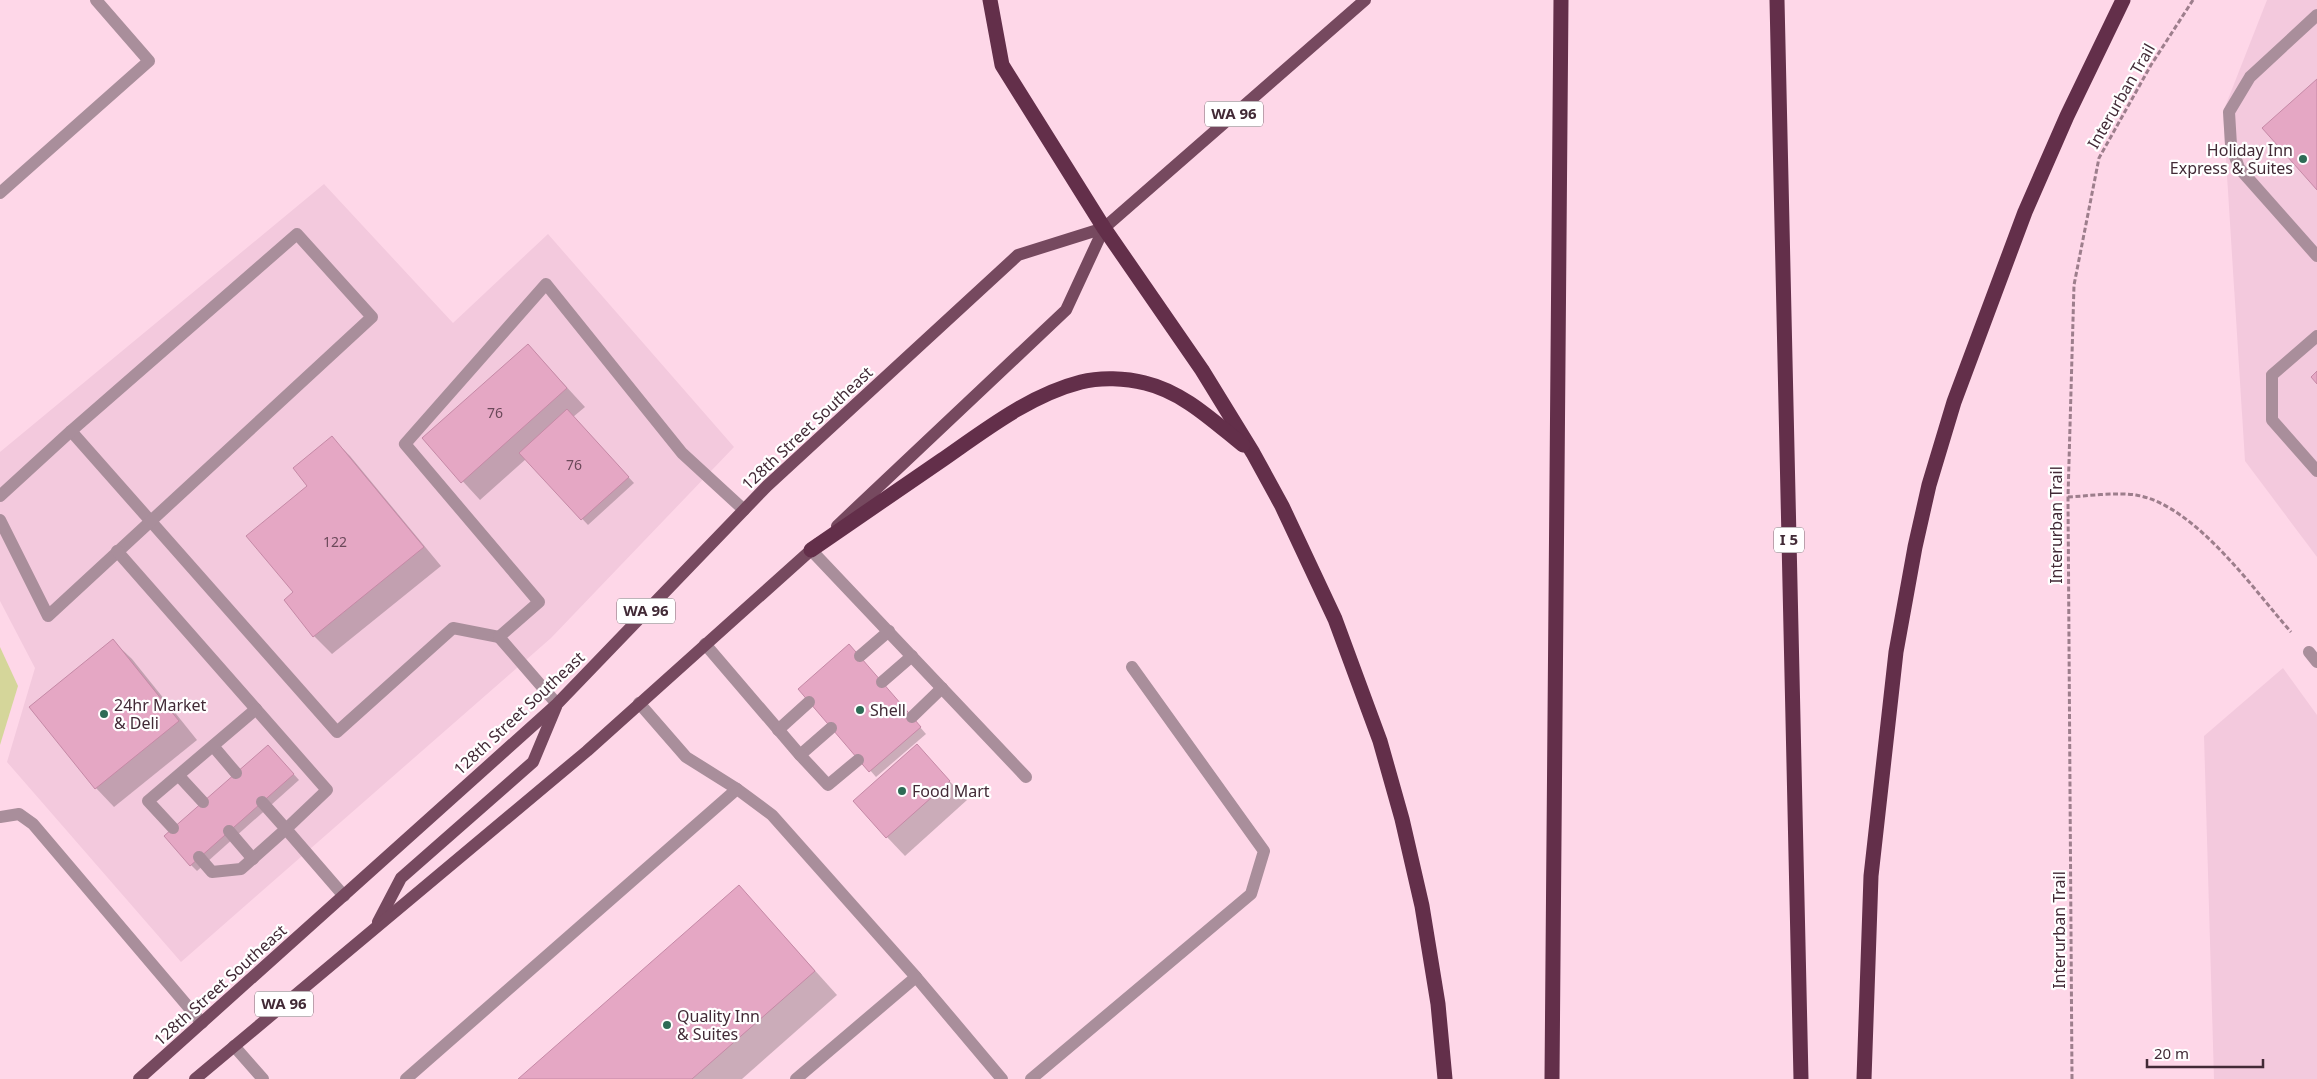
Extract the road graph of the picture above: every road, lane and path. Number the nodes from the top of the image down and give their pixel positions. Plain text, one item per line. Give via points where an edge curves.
1 (96, 0) edge
2 (990, 0) edge
3 (1365, 0) edge
4 (1561, 0) edge
5 (1777, 0) edge
6 (2124, 0) edge
7 (2192, 0) edge
8 (2317, 15) edge
9 (0, 193) edge
10 (1104, 228) junction
11 (2317, 256) edge
12 (2317, 336) edge
13 (70, 430) junction
14 (1253, 453) junction
15 (2317, 471) edge
16 (0, 496) edge
17 (2068, 497) junction
18 (744, 510) junction
19 (0, 520) edge
20 (149, 521) junction
21 (811, 550) junction
22 (117, 551) junction
23 (889, 631) junction
24 (499, 637) junction
25 (705, 644) junction
26 (860, 656) dead end
27 (912, 656) junction
28 (2313, 658) edge
29 (1132, 667) dead end
30 (882, 682) dead end
31 (942, 688) junction
32 (809, 702) dead end
33 (639, 703) junction
34 (557, 704) junction
35 (256, 709) junction
36 (912, 717) dead end
37 (831, 728) dead end
38 (778, 730) junction
39 (213, 746) junction
40 (800, 755) junction
41 (858, 760) dead end
42 (236, 773) dead end
43 (179, 776) junction
44 (1026, 777) dead end
45 (737, 789) junction
46 (203, 802) dead end
47 (262, 802) dead end
48 (0, 817) edge
49 (173, 828) dead end
50 (286, 829) junction
51 (229, 831) dead end
52 (199, 857) dead end
53 (253, 859) junction
54 (344, 896) junction
55 (374, 928) junction
56 (916, 977) junction
57 (202, 1022) junction
58 (234, 1046) junction
59 (139, 1079) edge
60 (195, 1079) edge
61 (263, 1079) edge
62 (406, 1079) edge
63 (796, 1079) edge
64 (1002, 1079) edge
65 (1030, 1079) edge
66 (1445, 1079) edge
67 (1552, 1079) edge
68 (1801, 1079) edge
69 (1864, 1079) edge
70 (2072, 1079) edge

1 - 9 lane via 150,61
2 - 10 highway via 1002,65
3 - 10 main road, 128th Street Southeast / WA 96
4 - 67 highway
5 - 68 highway, I 5
6 - 69 highway via 2067,116 2025,212 1954,402 1930,485 1896,652 1871,876
7 - 17 path, Interurban Trail via 2099,158 2074,285
8 - 11 lane via 2250,77 2229,112 2230,145 2239,168
10 - 14 highway via 1197,363
10 - 18 main road, 128th Street Southeast / WA 96 via 1018,254
10 - 21 main road, 128th Street Southeast / WA 96 via 1066,310
12 - 15 lane via 2272,375 2272,420
13 - 16 lane
13 - 20 lane
13 - 20 lane via 297,234 372,317
14 - 21 highway via 1174,393 1120,379 1082,382 1044,396 994,423
14 - 66 highway via 1282,506 1335,619 1380,741 1422,906 1438,1004
17 - 28 path via 2137,496 2175,510 2204,532
17 - 70 path, Interurban Trail
18 - 24 lane via 682,453 546,284 405,444 539,602
18 - 34 main road, 128th Street Southeast / WA 96
19 - 22 lane via 48,616
20 - 22 lane
20 - 24 lane via 338,732 453,628
21 - 23 lane
21 - 25 main road, 128th Street Southeast / WA 96
22 - 35 lane
23 - 26 lane
23 - 27 lane
24 - 34 lane
25 - 33 main road, 128th Street Southeast / WA 96
25 - 38 lane
27 - 30 lane
27 - 31 lane
29 - 65 lane via 1264,850 1251,894
31 - 36 lane
31 - 44 lane
32 - 38 lane
33 - 45 lane via 686,757
33 - 55 main road, 128th Street Southeast / WA 96 via 587,751
34 - 54 main road, 128th Street Southeast / WA 96
34 - 55 main road via 533,762 401,878
35 - 39 lane
35 - 50 lane via 327,790
37 - 40 lane
38 - 40 lane
39 - 42 lane
39 - 43 lane
40 - 41 lane via 828,785
43 - 46 lane
43 - 49 lane via 148,801
45 - 56 lane via 772,815
45 - 62 lane
47 - 50 lane
48 - 57 lane via 19,814 34,824
50 - 53 lane
50 - 54 lane
51 - 53 lane
52 - 53 lane via 212,872 241,869
54 - 57 main road, 128th Street Southeast / WA 96
55 - 58 main road, 128th Street Southeast / WA 96
56 - 63 lane
56 - 64 lane
57 - 59 main road, 128th Street Southeast / WA 96
58 - 60 main road, 128th Street Southeast / WA 96
58 - 61 lane

